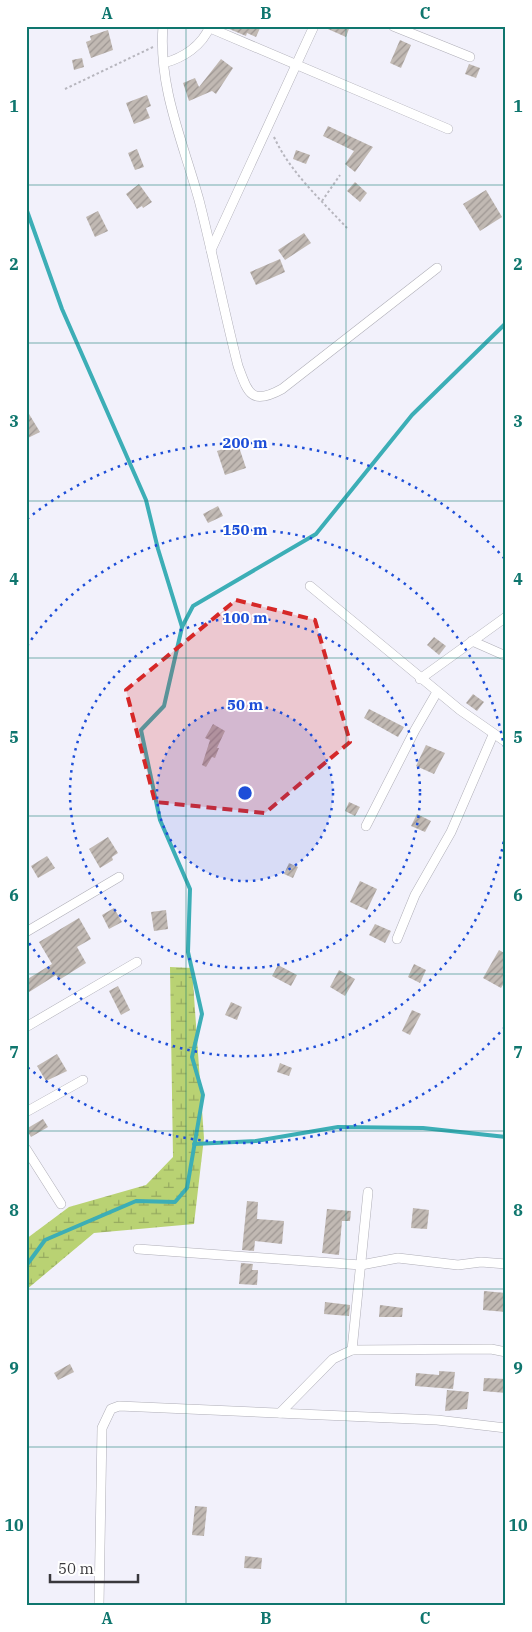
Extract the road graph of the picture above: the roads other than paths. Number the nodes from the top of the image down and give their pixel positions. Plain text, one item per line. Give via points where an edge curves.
1 (163, 26) edge
2 (314, 26) edge
3 (393, 26) edge
4 (210, 27) edge
5 (470, 57) dead end
6 (164, 63) junction
7 (297, 64) junction
8 (448, 129) dead end
9 (211, 250) junction
10 (437, 268) dead end
11 (310, 586) dead end
12 (506, 617) edge
13 (472, 642) junction
14 (506, 656) edge
15 (420, 679) junction
16 (438, 692) junction
17 (493, 735) junction
18 (506, 742) edge
19 (366, 826) dead end
20 (119, 877) dead end
21 (26, 932) edge
22 (397, 939) dead end
23 (136, 962) dead end
24 (26, 1027) edge
25 (82, 1080) dead end
26 (26, 1112) edge
27 (26, 1149) edge
28 (368, 1192) dead end
29 (61, 1204) dead end
30 (138, 1249) dead end
31 (506, 1264) edge
32 (361, 1266) junction
33 (352, 1350) junction
34 (506, 1352) edge
35 (280, 1413) junction
36 (506, 1428) edge
37 (98, 1606) edge

1 - 6 street
2 - 7 street
3 - 5 street
4 - 6 street via 195,47 177,60
4 - 7 street
6 - 9 street via 173,119
7 - 8 street
7 - 9 street
9 - 10 street via 238,366 246,389 251,396 258,397 271,396 282,389
11 - 15 street
12 - 13 street
13 - 14 street
13 - 15 street
15 - 16 street
16 - 17 street
16 - 19 street
17 - 18 street
17 - 22 street via 451,832 415,895
20 - 21 street
23 - 24 street
25 - 26 street
27 - 29 street
28 - 32 street
30 - 32 street
31 - 32 street via 481,1262 458,1265 398,1258
32 - 33 street
33 - 34 street via 490,1349
33 - 35 street via 333,1359
35 - 36 street via 437,1420
35 - 37 street via 119,1406 111,1409 102,1428

